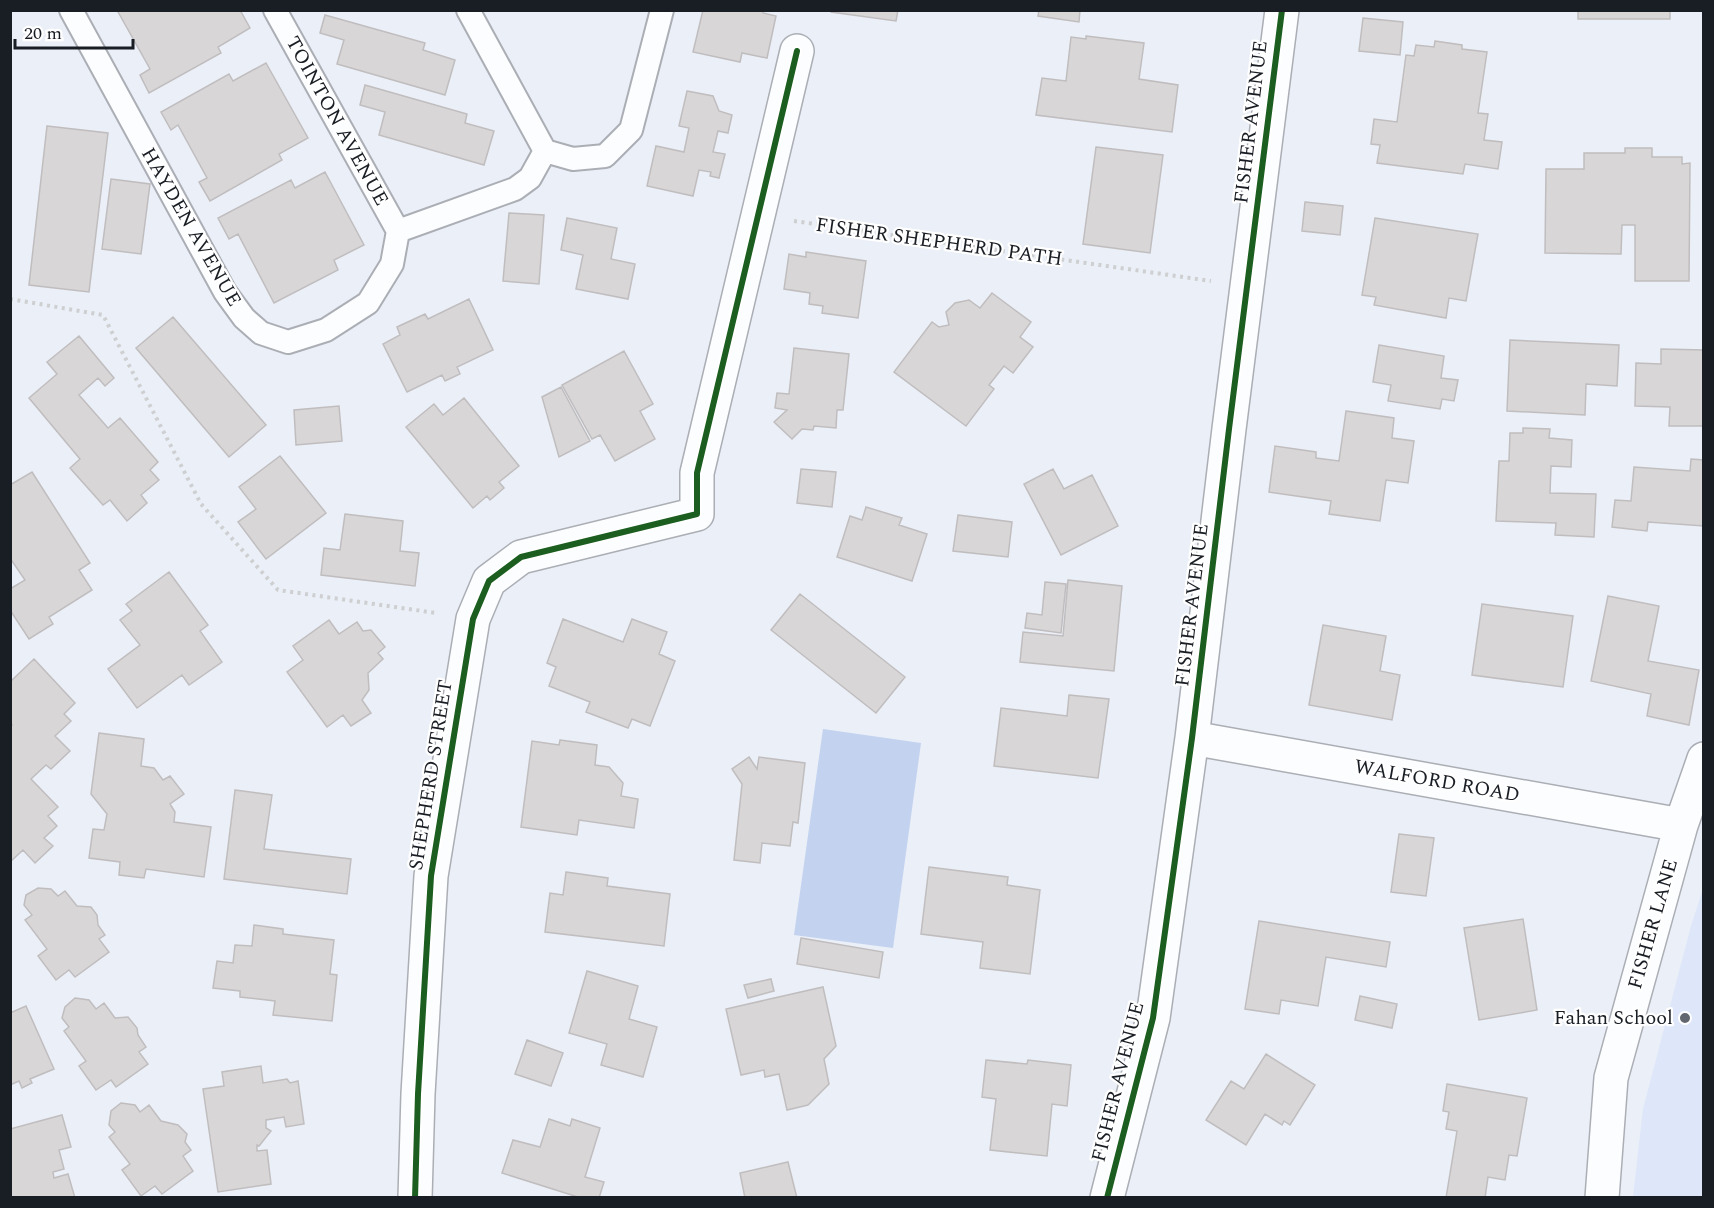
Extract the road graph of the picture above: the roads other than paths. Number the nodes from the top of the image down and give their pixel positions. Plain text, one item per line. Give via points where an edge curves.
1 (71, 10) edge
2 (275, 10) edge
3 (468, 10) edge
4 (662, 10) edge
5 (1282, 10) edge
6 (797, 51) dead end
7 (545, 152) junction
8 (398, 231) junction
9 (1192, 738) junction
10 (1704, 759) edge
11 (1681, 825) junction
12 (415, 1197) edge
13 (1107, 1197) edge
14 (1602, 1197) edge

1 - 8 lane, HAYDEN AVENUE via 225,292 261,333 288,342 326,330 368,303 392,264
2 - 8 lane, TOINTON AVENUE
3 - 7 lane
4 - 7 lane via 631,130 605,156 573,159
5 - 9 street, FISHER AVENUE
6 - 12 street, SHEPHERD STREET via 697,474 697,514 521,557 489,581 473,619 431,876
7 - 8 lane via 530,178 514,189
9 - 11 street, WALFORD ROAD
9 - 13 street, FISHER AVENUE via 1154,1018
10 - 11 street, FISHER LANE
11 - 14 street, FISHER LANE via 1611,1078

